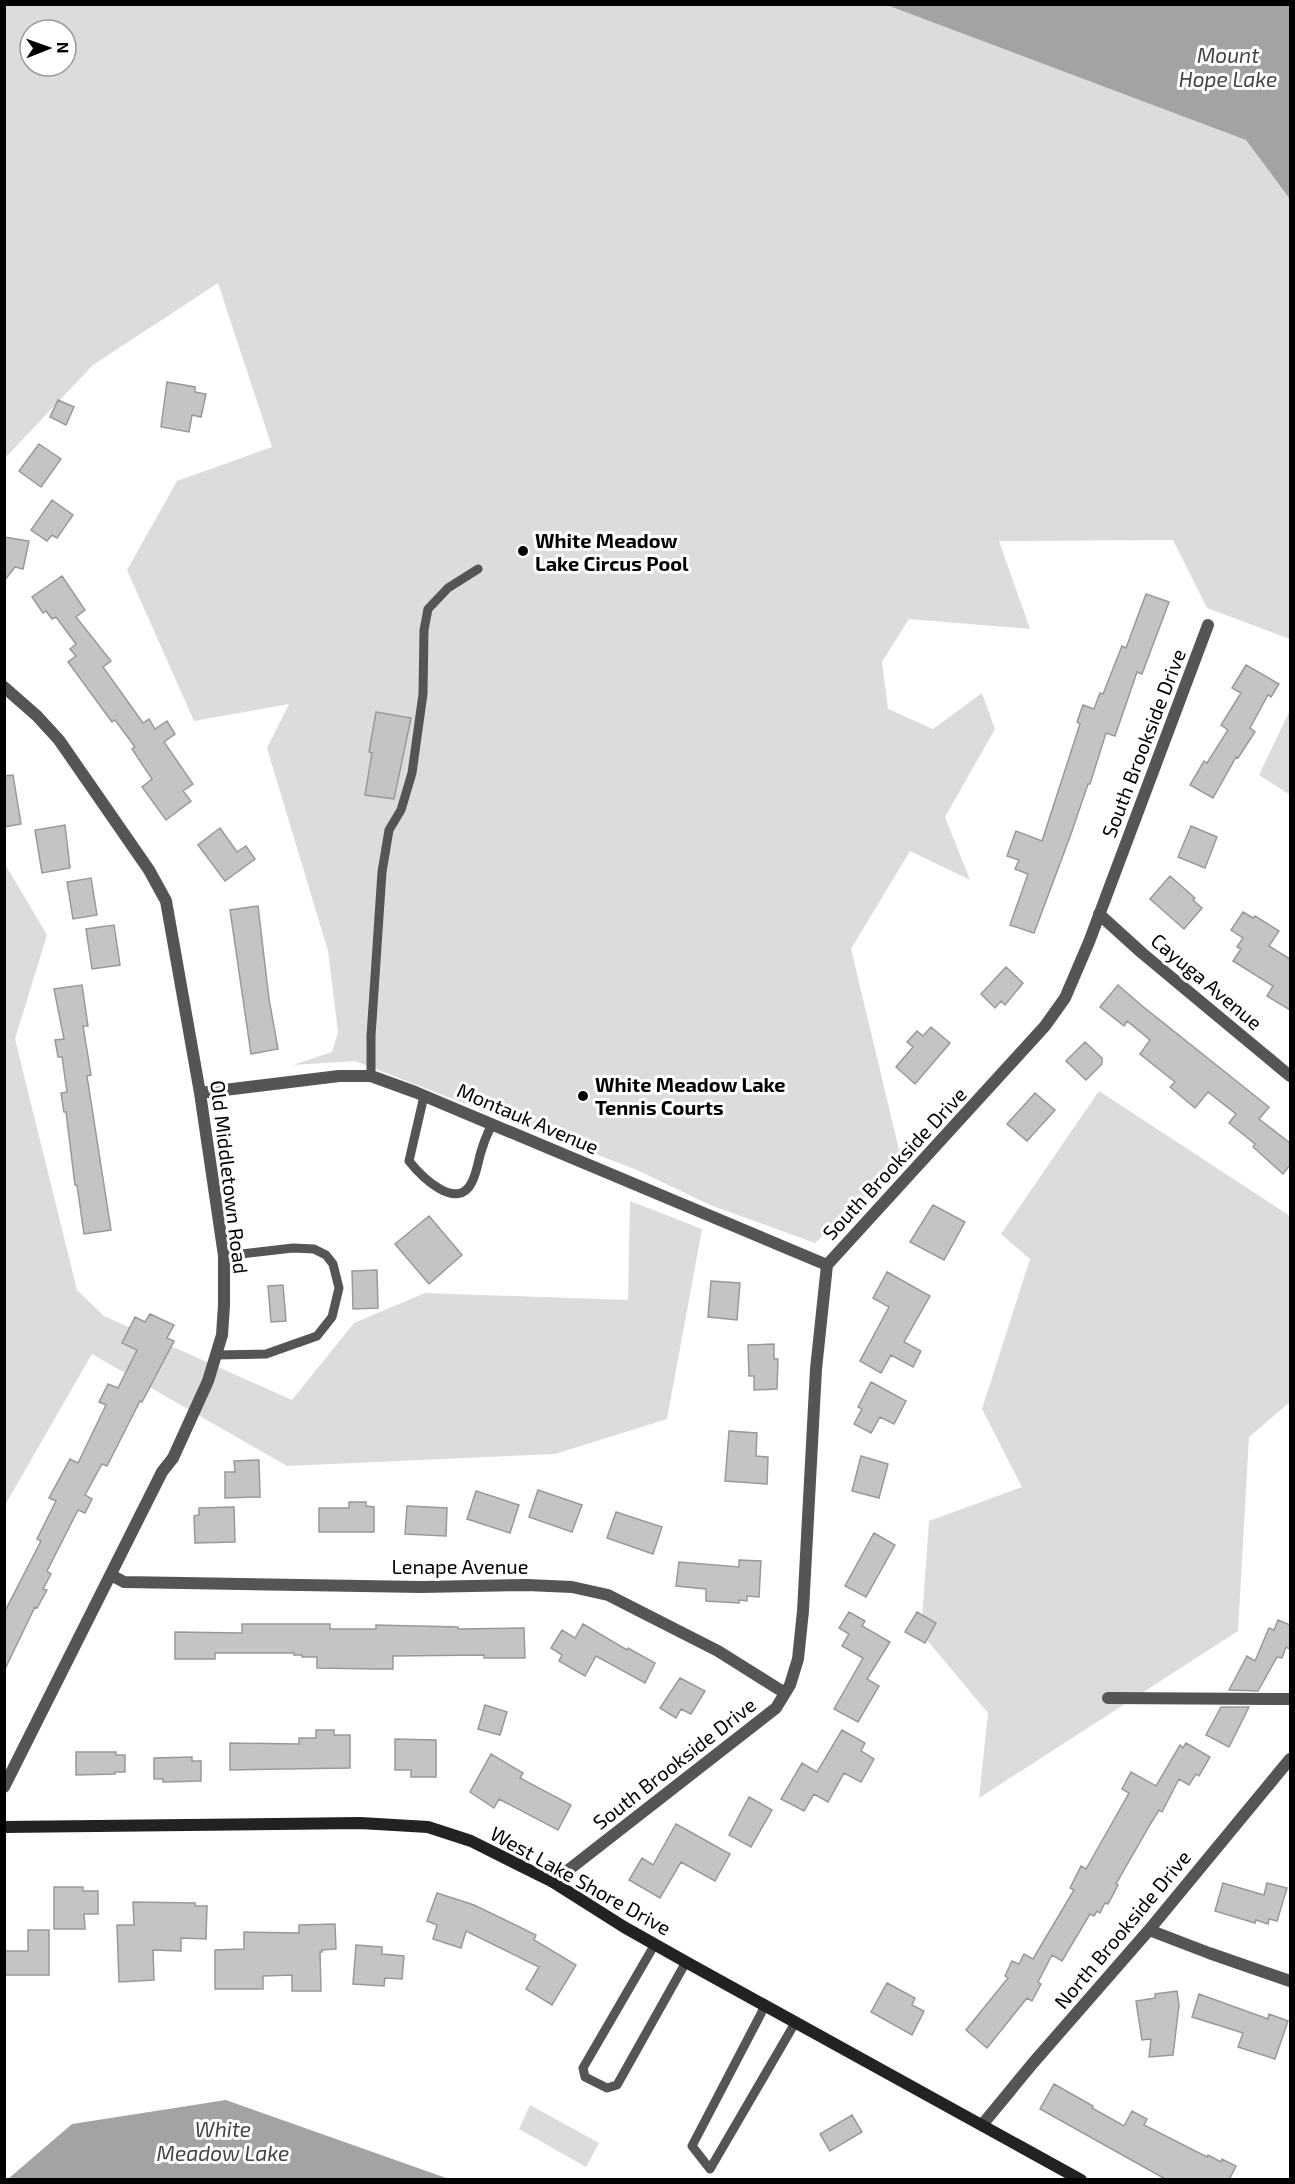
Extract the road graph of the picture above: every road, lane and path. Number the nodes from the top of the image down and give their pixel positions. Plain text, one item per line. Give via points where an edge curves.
1 (478, 569) dead end
2 (1208, 625) dead end
3 (4, 687) edge
4 (1099, 914) junction
5 (371, 1076) junction
6 (1290, 1076) edge
7 (200, 1093) junction
8 (424, 1096) junction
9 (492, 1124) junction
10 (224, 1257) junction
11 (827, 1265) junction
12 (216, 1355) junction
13 (111, 1575) junction
14 (785, 1693) junction
15 (1108, 1698) dead end
16 (1290, 1699) edge
17 (1290, 1759) edge
18 (4, 1787) edge
19 (4, 1827) edge
20 (553, 1882) junction
21 (1149, 1930) junction
22 (655, 1944) junction
23 (687, 1962) junction
24 (1290, 1981) edge
25 (765, 2006) junction
26 (795, 2023) junction
27 (982, 2125) junction
28 (1081, 2180) edge

1 - 5 lane via 447,588 428,609 423,694 412,773 401,810 389,830 382,872
2 - 4 street, South Brookside Drive
3 - 7 street, Old Middletown Road via 59,740 149,870 166,901
4 - 6 street, Cayuga Avenue
4 - 11 street, South Brookside Drive via 1065,998 1045,1026
5 - 7 street, Montauk Avenue via 339,1076
5 - 8 street, Montauk Avenue
7 - 10 street, Old Middletown Road
8 - 9 street, Montauk Avenue
8 - 9 lane via 409,1161 437,1188 453,1194 466,1191
9 - 11 street, Montauk Avenue
10 - 12 street, Old Middletown Road via 222,1335
10 - 12 lane via 314,1249 333,1264 339,1288 332,1317 318,1336 266,1354
11 - 14 street, South Brookside Drive via 816,1369 804,1599 798,1659
12 - 13 street, Old Middletown Road via 173,1458 162,1472
13 - 14 street, Lenape Avenue via 124,1582 572,1587 608,1595 718,1651
13 - 18 street, Old Middletown Road
14 - 20 street, South Brookside Drive via 776,1708
15 - 16 street
17 - 21 street, North Brookside Drive
19 - 20 street, West Lake Shore Drive via 360,1823 428,1827 471,1841
20 - 22 street, West Lake Shore Drive
21 - 24 street
21 - 27 street, North Brookside Drive
22 - 23 street, West Lake Shore Drive
22 - 23 lane via 583,2068 585,2077 607,2088 617,2085
23 - 25 street, West Lake Shore Drive
25 - 26 street, West Lake Shore Drive
25 - 26 lane via 692,2146 710,2169
26 - 27 street, West Lake Shore Drive
27 - 28 street, West Lake Shore Drive

